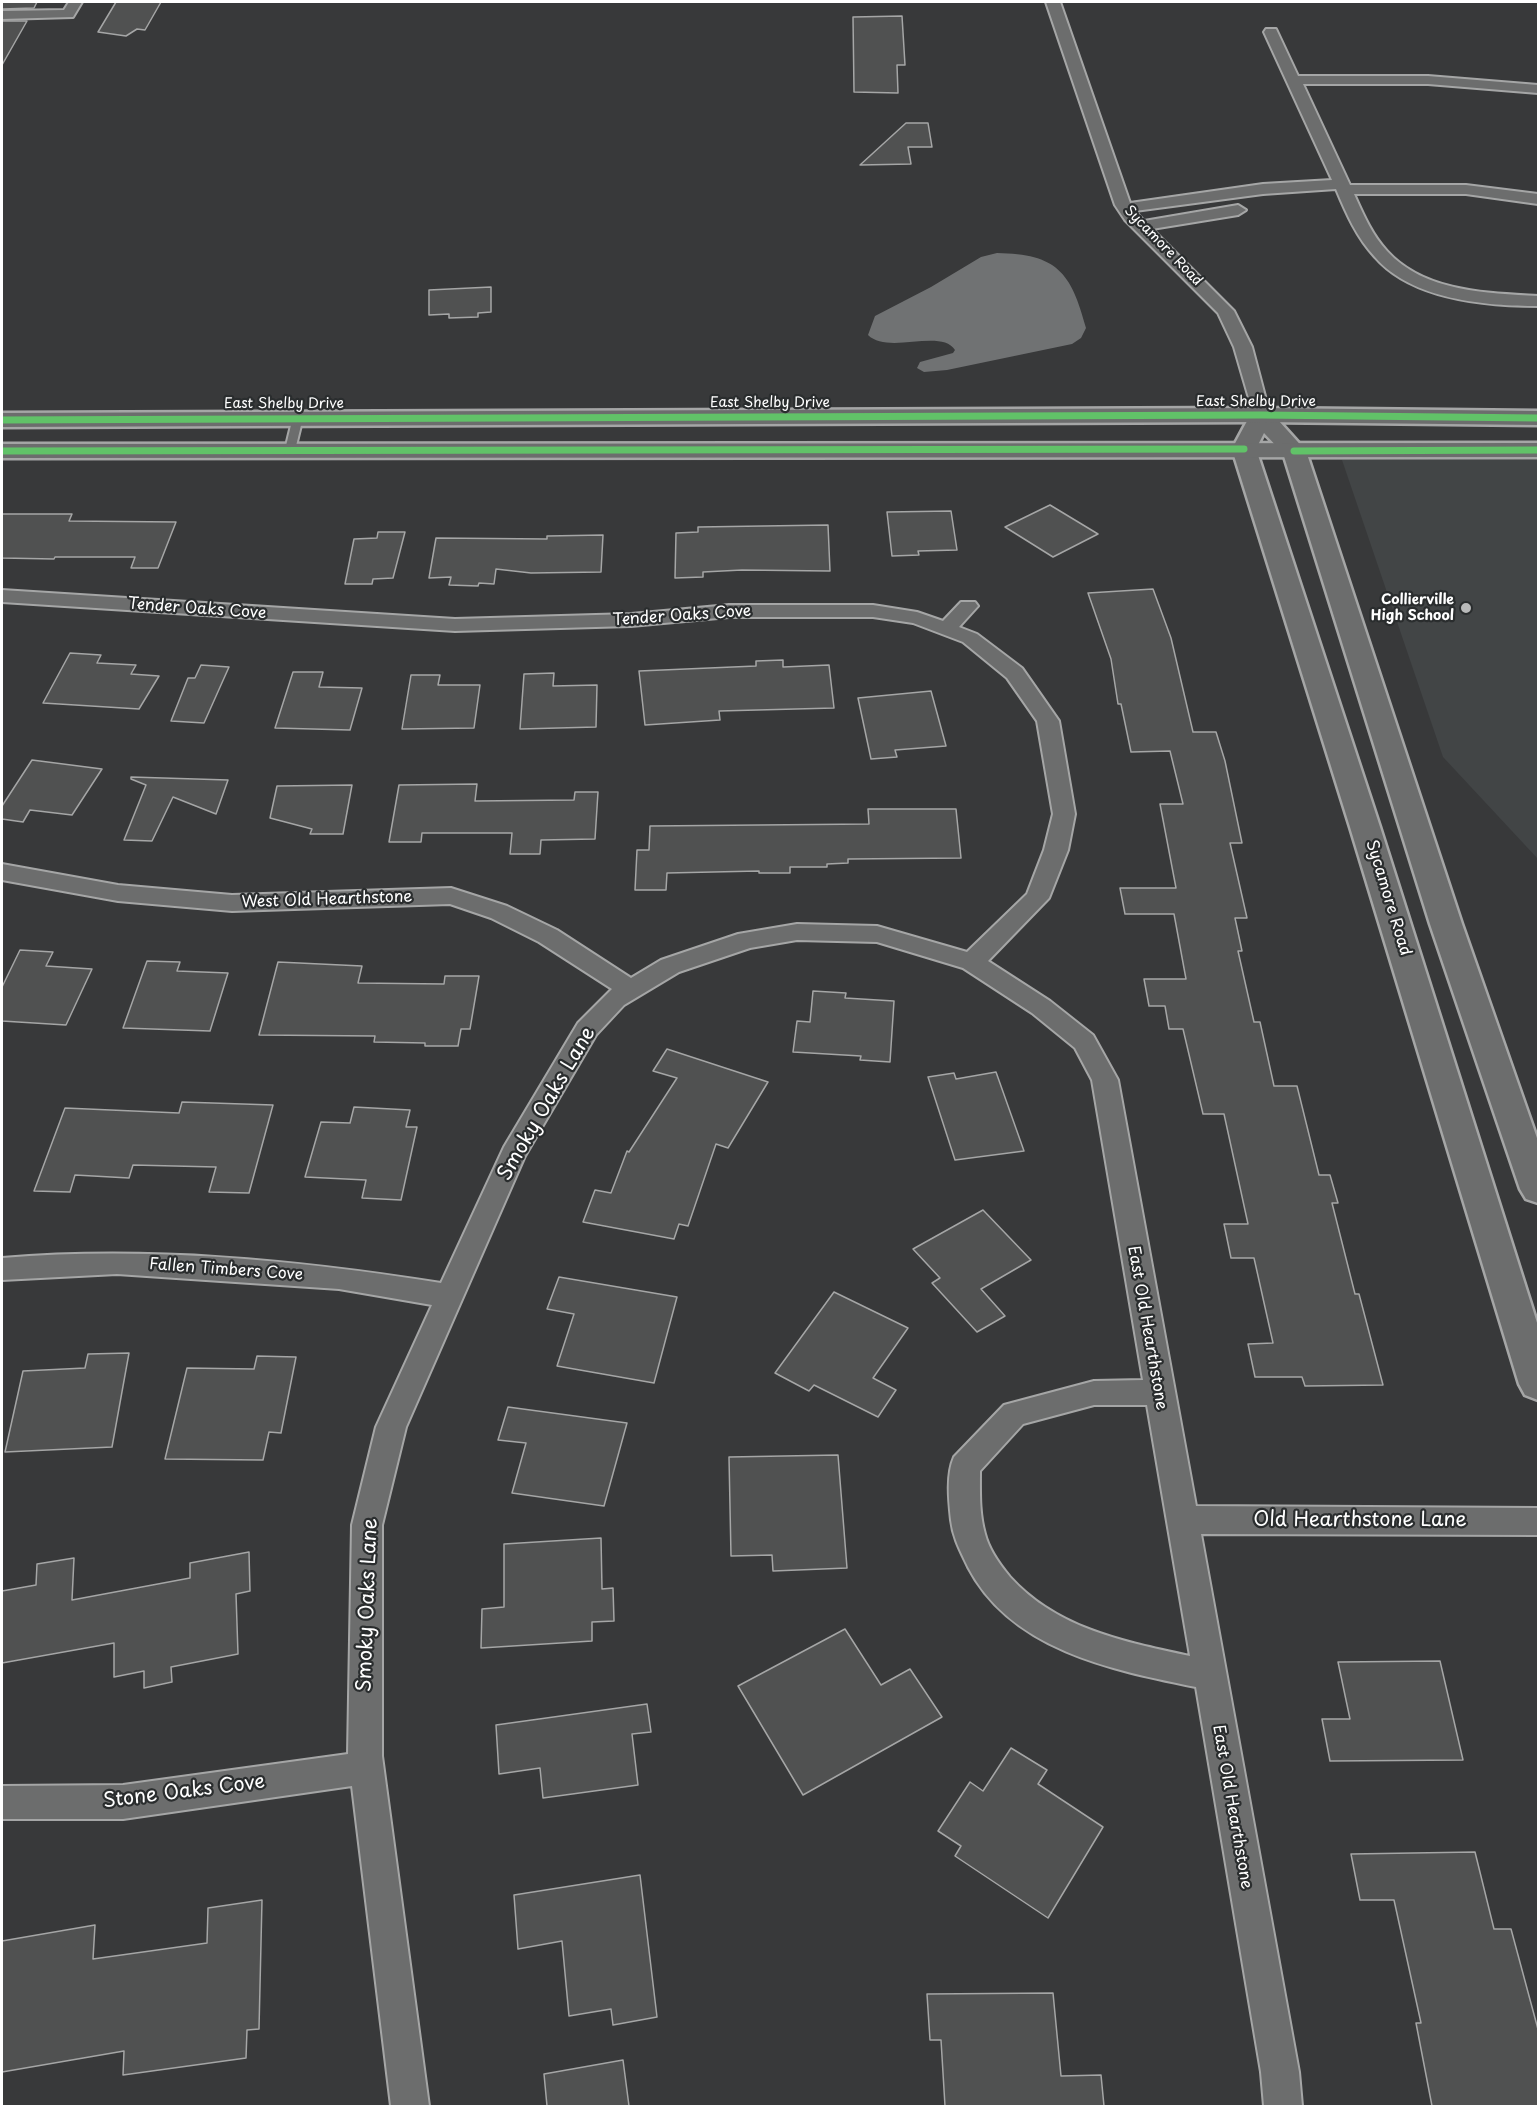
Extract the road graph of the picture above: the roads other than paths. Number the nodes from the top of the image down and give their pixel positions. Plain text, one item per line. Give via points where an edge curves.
1 (75, 2) edge
2 (1053, 2) edge
3 (2, 15) edge
4 (1271, 32) dead end
5 (1294, 80) junction
6 (1539, 89) edge
7 (1345, 191) junction
8 (1539, 199) edge
9 (1283, 204) dead end
10 (1125, 208) junction
11 (1249, 208) dead end
12 (1141, 226) junction
13 (1539, 301) edge
14 (1261, 415) junction
15 (298, 417) junction
16 (1539, 418) edge
17 (2, 420) edge
18 (1244, 449) junction
19 (290, 450) junction
20 (1539, 450) edge
21 (2, 451) edge
22 (1294, 451) junction
23 (2, 596) edge
24 (968, 606) dead end
25 (946, 629) junction
26 (2, 872) edge
27 (972, 962) junction
28 (631, 990) junction
29 (1539, 1189) edge
30 (2, 1269) edge
31 (449, 1296) junction
32 (1539, 1384) edge
33 (1159, 1392) junction
34 (1181, 1520) junction
35 (1539, 1521) edge
36 (1209, 1676) junction
37 (367, 1768) junction
38 (2, 1803) edge
39 (410, 2106) edge
40 (1283, 2106) edge

1 - 3 street via 68,14
2 - 10 street, Sycamore Road
4 - 5 street
5 - 6 street via 1428,80
5 - 7 street
7 - 8 street via 1455,189
7 - 9 street
7 - 10 street via 1263,189
7 - 13 street via 1378,253 1392,265 1420,280 1465,294
10 - 12 street, Sycamore Road
11 - 12 street
12 - 14 street, Sycamore Road via 1226,311 1243,347
14 - 15 main road, East Shelby Drive
14 - 16 main road, East Shelby Drive
14 - 18 main road
14 - 22 main road, Sycamore Road
15 - 17 main road, East Shelby Drive
15 - 19 lane
18 - 19 main road
18 - 22 main road
18 - 32 main road, Sycamore Road
19 - 21 main road
20 - 22 main road
22 - 29 main road, Sycamore Road via 1446,924
23 - 25 street, Tender Oaks Cove via 455,625 621,620 729,610 873,610 917,618
24 - 25 street
25 - 27 street, Tender Oaks Cove via 970,638 1015,673 1048,721 1064,814 1056,850 1037,898
26 - 28 street, West Old Hearthstone via 118,893 231,903 451,896 499,912 548,936
27 - 28 street, East Old Hearthstone via 877,934 797,932 747,940 670,966
27 - 33 street, East Old Hearthstone via 1041,1007 1084,1042 1105,1080
28 - 31 street, Smoky Oaks Lane via 615,999 587,1029 513,1154
30 - 31 street, Fallen Timbers Cove via 117,1263 339,1278
31 - 37 street, Smoky Oaks Lane via 391,1427 367,1525
33 - 34 street, East Old Hearthstone
33 - 36 street via 1094,1394 1014,1414 966,1466 965,1508 972,1543 995,1587 1019,1610 1065,1636 1113,1654
34 - 35 street, Old Hearthstone Lane
34 - 36 street, East Old Hearthstone
36 - 40 street, East Old Hearthstone
37 - 38 street, Stone Oaks Cove via 123,1802
37 - 39 street, Smoky Oaks Lane

